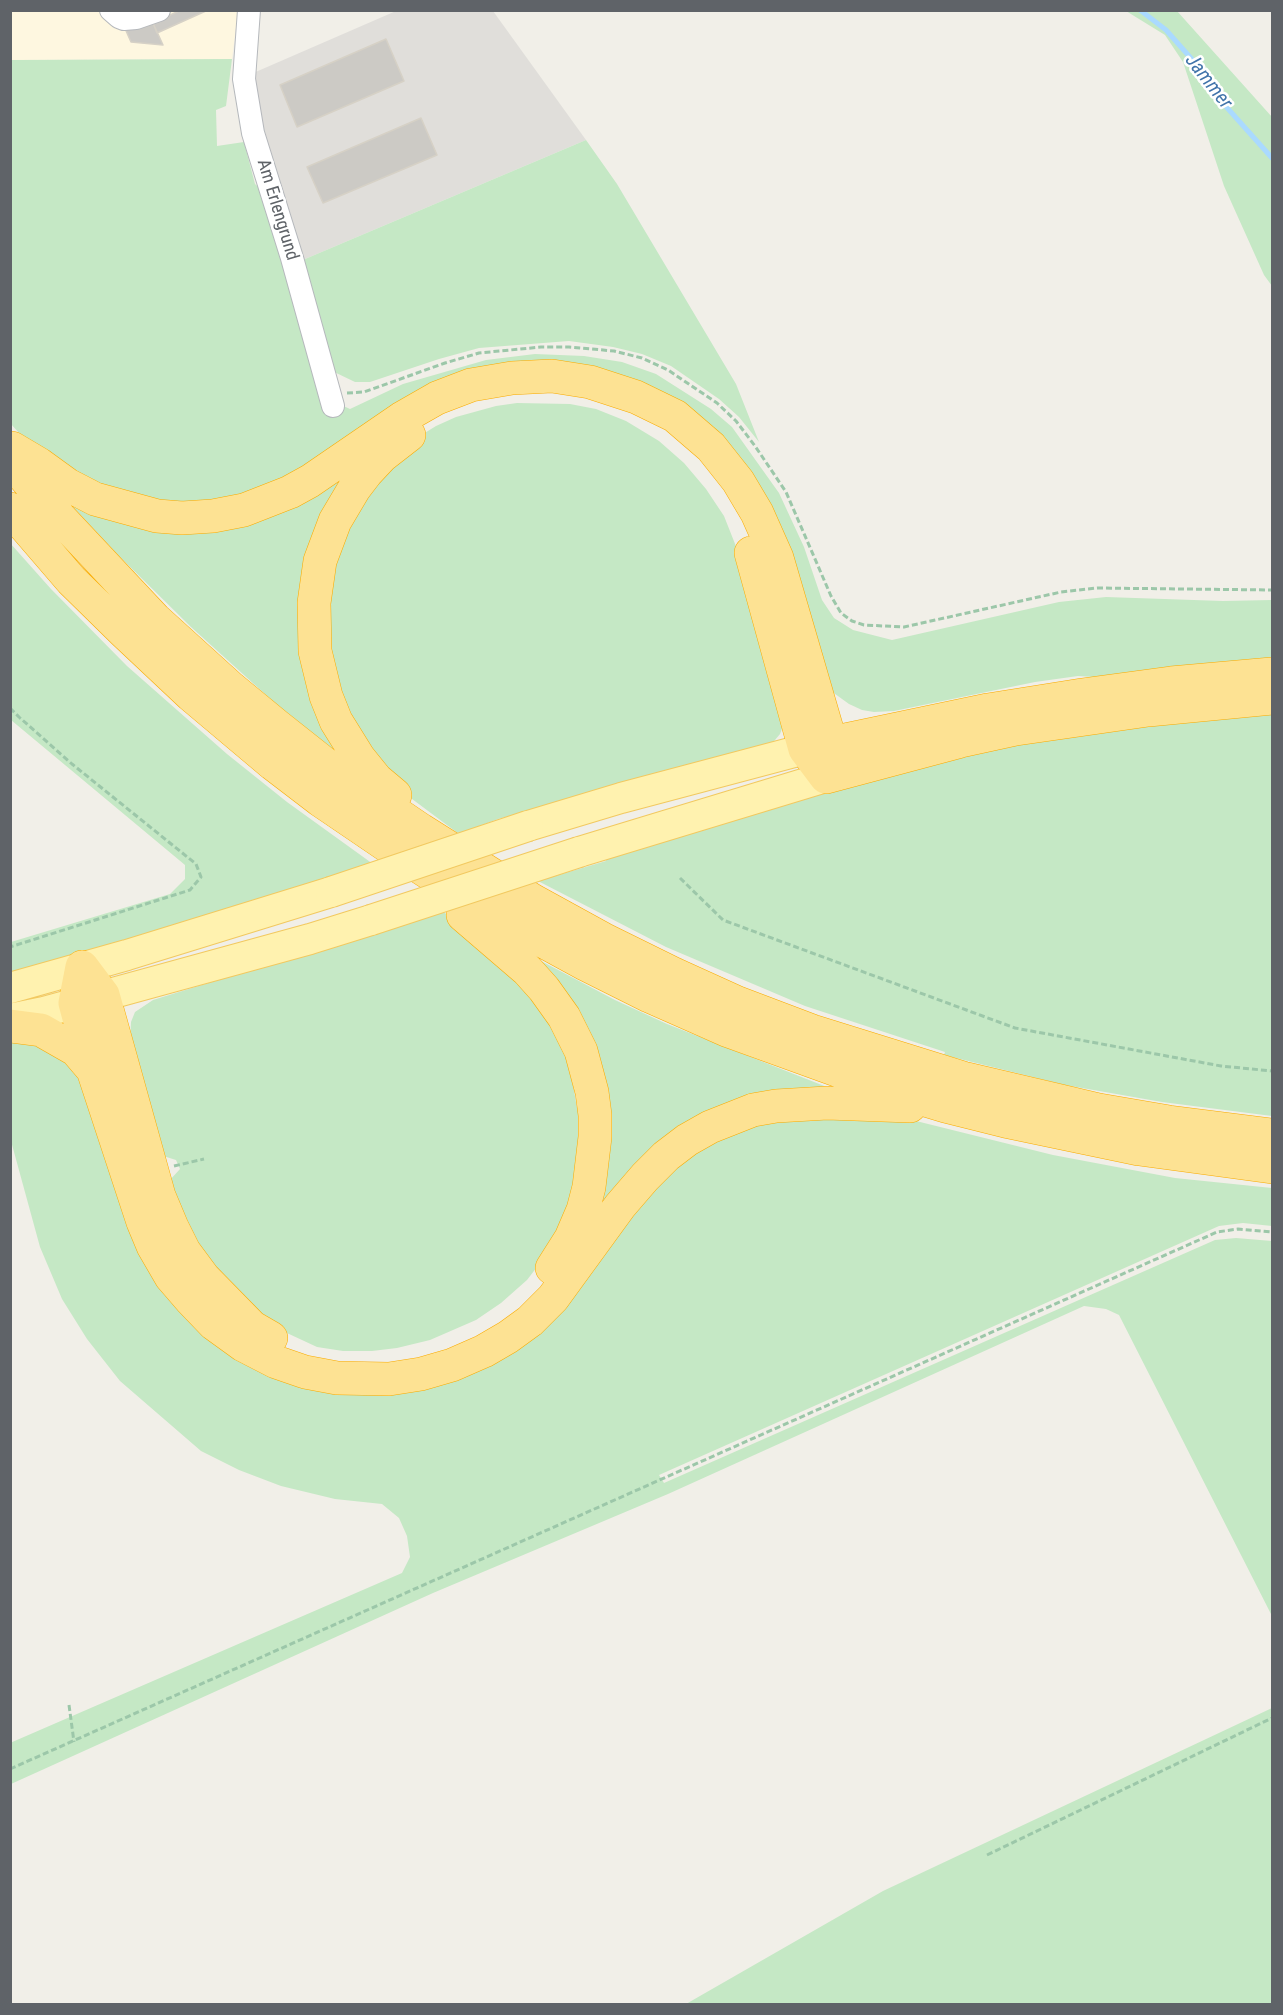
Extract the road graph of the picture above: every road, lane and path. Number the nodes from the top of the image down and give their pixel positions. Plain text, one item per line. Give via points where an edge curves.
1 (111, 10) edge
2 (159, 10) edge
3 (249, 10) edge
4 (331, 398) joint
5 (10, 447) edge
6 (10, 460) edge
7 (10, 509) edge
8 (1272, 590) edge
9 (1272, 674) edge
10 (813, 677) junction
11 (1272, 698) edge
12 (10, 708) edge
13 (902, 727) junction
14 (818, 746) junction
15 (826, 777) junction
16 (420, 830) junction
17 (430, 874) junction
18 (680, 878) dead end
19 (10, 947) edge
20 (82, 968) junction
21 (10, 988) edge
22 (89, 999) junction
23 (10, 1018) edge
24 (10, 1026) edge
25 (93, 1070) junction
26 (1272, 1071) edge
27 (945, 1106) junction
28 (1272, 1135) edge
29 (204, 1159) dead end
30 (1272, 1167) edge
31 (153, 1174) junction
32 (1272, 1232) edge
33 (69, 1705) dead end
34 (1272, 1718) edge
35 (74, 1742) junction
36 (10, 1769) edge
37 (987, 1855) dead end

1 - 2 street via 118,17 129,19
3 - 4 street, Am Erlengrund via 244,79 253,133
4 - 8 path via 364,392 479,353 569,347 642,358 717,402 736,421 786,492 841,613 864,625 904,627 1061,592 1097,588
5 - 10 highway via 95,499 157,516 213,516 244,510 290,492 437,398 512,378 552,376 590,382 636,397 675,417 711,447 738,481 777,558
6 - 16 highway via 155,619 230,687 334,771
7 - 17 highway via 71,580 191,695 320,800
9 - 13 highway via 1082,695
10 - 13 highway via 848,712 866,722
10 - 14 highway
11 - 15 highway via 1016,729
12 - 19 path via 72,764 196,864 201,877 190,890
13 - 14 highway
14 - 15 highway
14 - 16 highway via 740,524 707,475 661,434 598,402 552,395 494,399 432,420 382,456 354,489 336,521 316,583 315,651 336,721 359,758 404,804
14 - 20 main road, bridge via 610,801
15 - 22 main road, bridge via 310,939
16 - 28 highway via 603,939 738,1003 812,1030 909,1063 1028,1095 1169,1122
17 - 27 highway via 520,929 649,996 799,1058
17 - 31 highway via 463,915 544,989 581,1051 592,1092 594,1162 583,1210 566,1246 536,1288 485,1328 439,1348 381,1360 302,1350 252,1327 204,1278 172,1227
18 - 26 path via 723,920 1016,1028 1221,1066
20 - 21 main road
20 - 22 highway
22 - 23 main road
22 - 25 highway
22 - 31 highway
24 - 25 highway via 41,1030 76,1050
25 - 27 highway via 153,1246 189,1299 214,1324 276,1362 305,1372 362,1380 421,1374 452,1365 508,1337 553,1298 645,1177 680,1145 711,1127 753,1110 803,1103
27 - 30 highway via 1139,1149
29 - 31 path
32 - 35 path via 1238,1228 1217,1232
33 - 35 path
34 - 37 path
35 - 36 path

